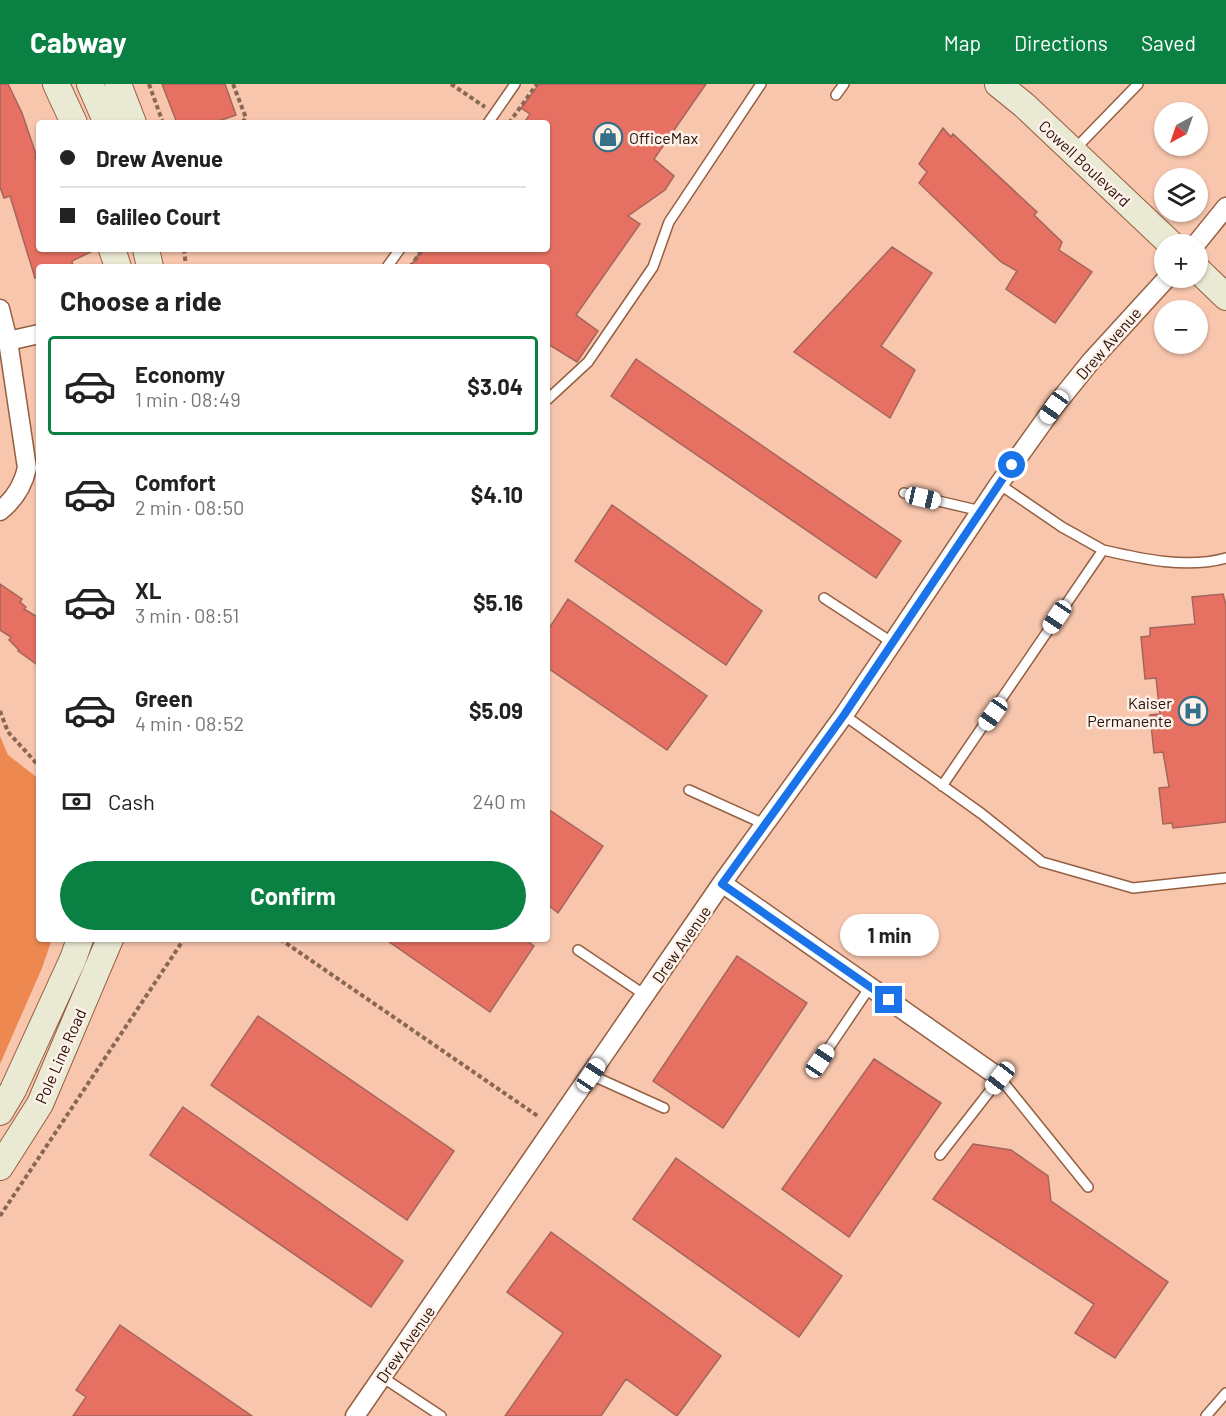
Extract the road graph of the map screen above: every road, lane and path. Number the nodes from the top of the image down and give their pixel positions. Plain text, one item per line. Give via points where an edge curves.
1 (56, 84) edge
2 (90, 84) edge
3 (118, 84) edge
4 (149, 84) edge
5 (233, 84) edge
6 (451, 84) edge
7 (515, 84) edge
8 (537, 84) edge
9 (761, 84) edge
10 (844, 84) edge
11 (998, 84) edge
12 (1138, 84) edge
13 (836, 96) dead end
14 (494, 114) junction
15 (73, 120) edge
16 (106, 120) edge
17 (132, 120) edge
18 (162, 120) edge
19 (244, 120) edge
20 (490, 120) edge
21 (504, 120) edge
22 (511, 120) edge
23 (1073, 152) junction
24 (1226, 207) edge
25 (1160, 234) edge
26 (1204, 234) edge
27 (1208, 280) edge
28 (1158, 288) edge
29 (1226, 297) edge
30 (0, 309) edge
31 (36, 335) edge
32 (8, 341) junction
33 (550, 397) edge
34 (999, 484) junction
35 (904, 493) dead end
36 (0, 511) edge
37 (981, 512) junction
38 (1103, 550) junction
39 (1226, 558) edge
40 (824, 598) dead end
41 (893, 643) junction
42 (0, 711) edge
43 (844, 715) junction
44 (36, 763) edge
45 (942, 786) junction
46 (689, 790) dead end
47 (764, 824) junction
48 (1226, 878) edge
49 (722, 884) junction
50 (79, 942) edge
51 (109, 942) edge
52 (182, 942) edge
53 (284, 942) edge
54 (578, 950) dead end
55 (870, 987) junction
56 (645, 995) junction
57 (820, 1061) dead end
58 (591, 1075) junction
59 (1000, 1078) junction
60 (664, 1108) dead end
61 (0, 1112) edge
62 (555, 1128) junction
63 (940, 1155) dead end
64 (0, 1167) edge
65 (1088, 1187) dead end
66 (0, 1216) edge
67 (382, 1377) junction
68 (1226, 1393) edge
69 (1209, 1415) edge
70 (355, 1416) edge
71 (441, 1416) edge

1 - 15 main road
2 - 16 main road
3 - 17 main road
4 - 18 path
5 - 19 path
6 - 14 path
7 - 14 lane
8 - 22 path
9 - 33 lane via 669,222 653,267 588,362
10 - 13 lane
11 - 23 main road, Cowell Boulevard
12 - 23 lane
14 - 20 lane
14 - 21 path
23 - 25 main road, Cowell Boulevard
24 - 26 street
27 - 29 main road
28 - 34 street, Drew Avenue via 1092,360
30 - 32 street
31 - 32 street
32 - 36 street via 27,468 23,485
34 - 37 street, Drew Avenue
34 - 38 lane
35 - 37 lane
37 - 41 street, Drew Avenue
38 - 39 lane via 1185,564
38 - 45 lane
40 - 41 lane
41 - 43 street, Drew Avenue
42 - 44 path via 8,732
43 - 45 lane
43 - 47 street, Drew Avenue
45 - 48 lane via 1042,862 1133,888
46 - 47 lane
47 - 49 street, Drew Avenue
49 - 55 street
49 - 56 street, Drew Avenue
50 - 61 main road, Pole Line Road via 14,1090
51 - 64 main road, Pole Line Road via 40,1104
52 - 66 path
53 - 62 path
54 - 56 lane
55 - 57 lane
55 - 59 street
56 - 58 street, Drew Avenue
58 - 60 lane
58 - 62 street, Drew Avenue
59 - 63 lane
59 - 65 lane
62 - 67 street, Drew Avenue
67 - 70 street, Drew Avenue
67 - 71 lane
68 - 69 lane

